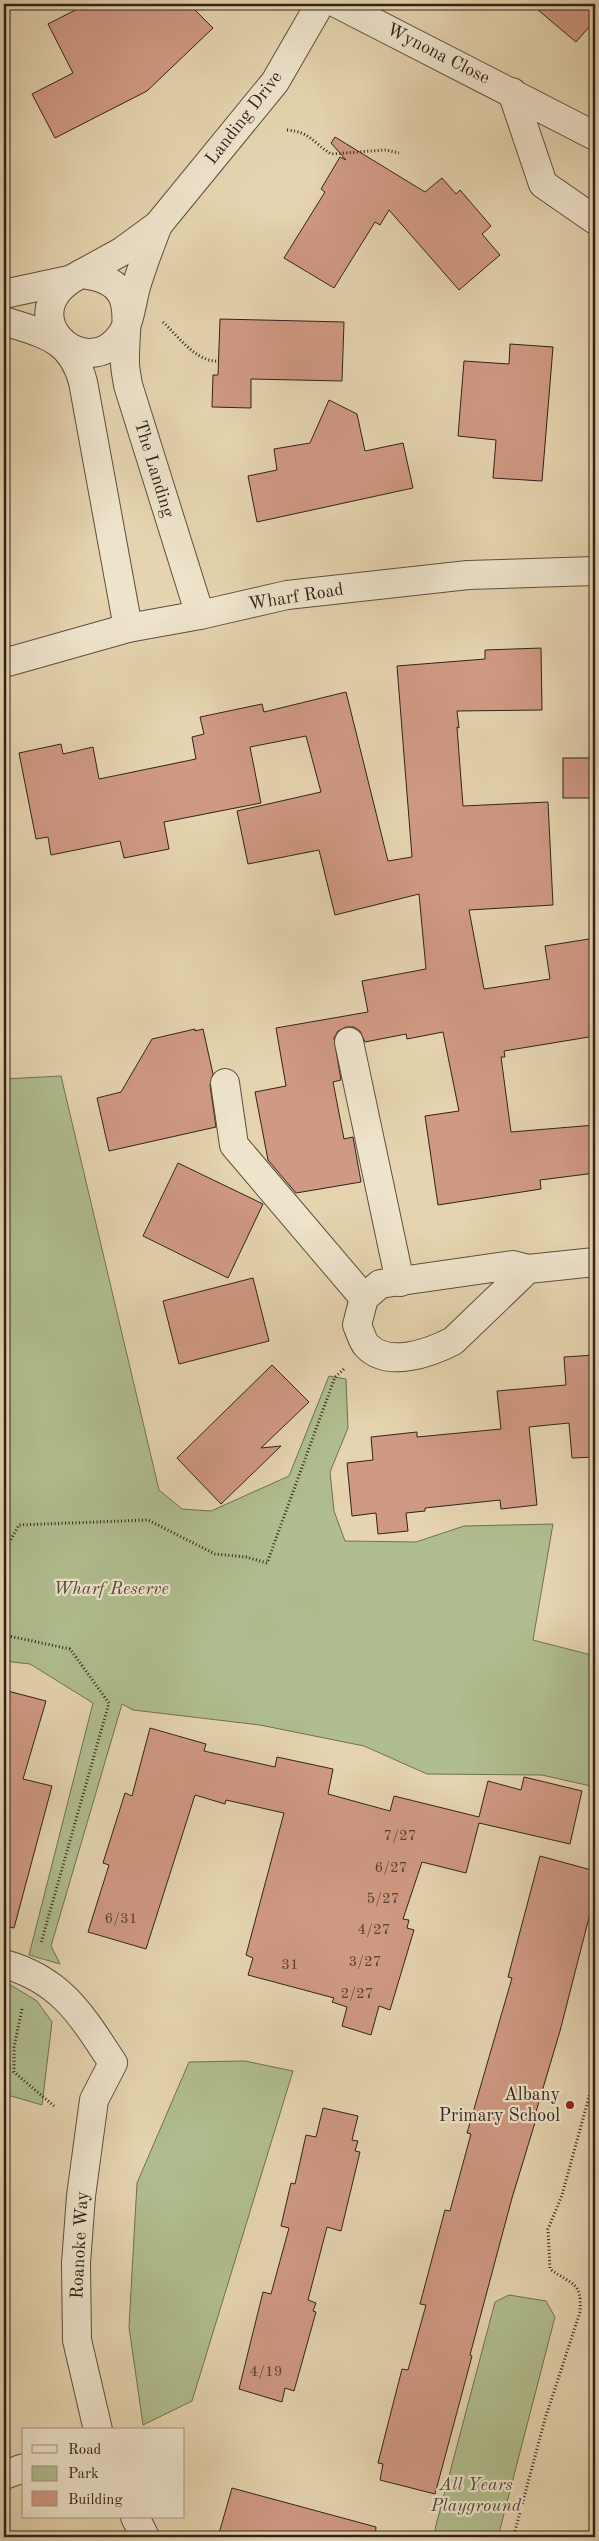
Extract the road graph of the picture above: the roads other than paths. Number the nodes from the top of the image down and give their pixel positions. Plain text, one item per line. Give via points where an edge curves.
1 (320, 4) edge
2 (338, 4) edge
3 (512, 92) junction
4 (595, 136) edge
5 (595, 220) edge
6 (158, 225) junction
7 (75, 277) junction
8 (4, 294) edge
9 (128, 320) junction
10 (4, 321) edge
11 (62, 343) junction
12 (595, 571) edge
13 (200, 615) junction
14 (128, 628) junction
15 (4, 663) edge
16 (349, 1042) dead end
17 (226, 1083) dead end
18 (595, 1262) edge
19 (528, 1269) junction
20 (400, 1282) junction
21 (364, 1298) junction
22 (4, 1964) edge
23 (98, 2428) edge
24 (22, 2469) edge
25 (4, 2475) edge
26 (135, 2518) edge
27 (145, 2537) edge

1 - 6 street, Landing Drive via 275,82
2 - 3 street, Wynona Close
3 - 4 street, Wynona Close
3 - 5 street via 543,184
6 - 7 street via 121,252
6 - 9 street via 144,261
7 - 8 street
7 - 9 street via 106,278 116,286 128,308
7 - 11 street via 59,288 49,312 53,332
9 - 11 street via 116,342 98,352 77,351
9 - 13 street, The Landing via 125,363 128,386
10 - 11 street
11 - 14 street via 74,358 83,382
12 - 13 street, Wharf Road via 468,576 287,595
13 - 14 street, Wharf Road
14 - 15 street, Wharf Road
16 - 20 street
17 - 21 street via 234,1145
18 - 19 street
19 - 20 street via 513,1266
19 - 21 street via 453,1341 438,1349 390,1359 367,1346 357,1325
20 - 21 street via 380,1284
22 - 23 street, Roanoke Way via 32,1974 58,1991 76,2008 113,2063 94,2100 76,2263 78,2340
24 - 25 street
26 - 27 street

